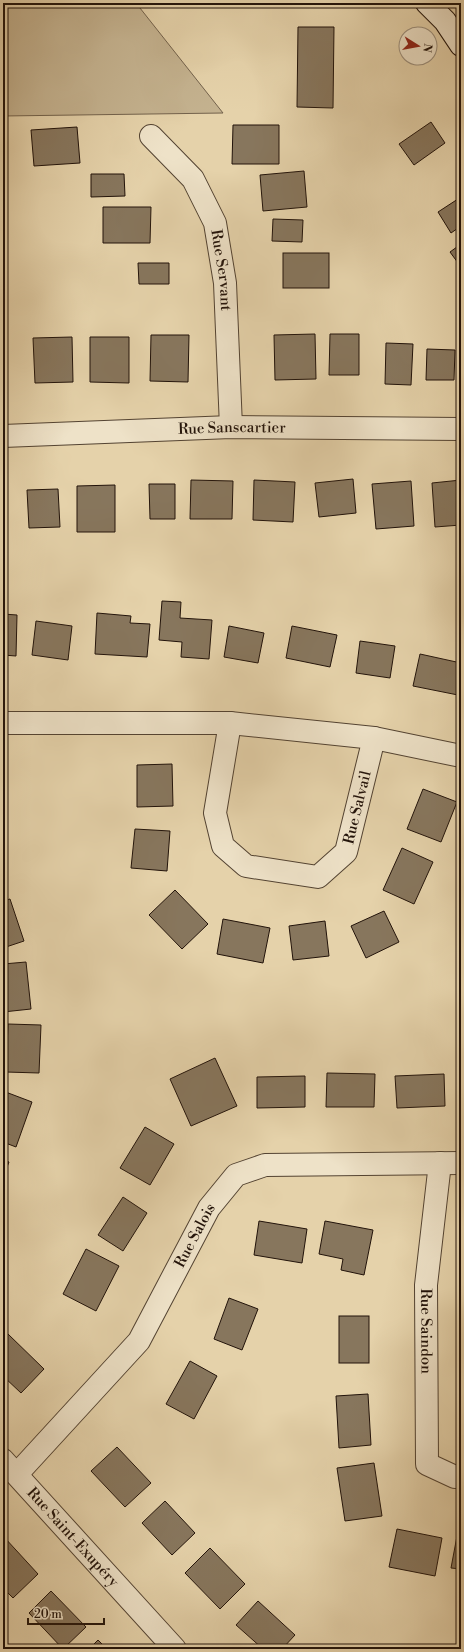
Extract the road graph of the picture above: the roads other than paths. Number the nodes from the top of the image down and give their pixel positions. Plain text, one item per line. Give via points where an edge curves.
1 (427, 3) edge
2 (461, 45) edge
3 (152, 136) dead end
4 (231, 427) junction
5 (461, 429) edge
6 (3, 436) edge
7 (3, 723) edge
8 (230, 723) junction
9 (374, 738) junction
10 (461, 756) edge
11 (450, 1163) edge
12 (10, 1467) edge
13 (461, 1477) edge
14 (175, 1649) edge

1 - 2 street via 445,21
3 - 4 street, Rue Servant via 193,179 215,223 225,283
4 - 5 street, Rue Sanscartier
4 - 6 street, Rue Sanscartier
7 - 8 street
8 - 9 street
8 - 9 street, Rue Salvail via 215,813 223,846 246,866 318,877 346,852
9 - 10 street
11 - 12 street, Rue Salois via 265,1165 236,1175 209,1208 139,1341
11 - 13 street, Rue Saindon via 426,1285 427,1464
12 - 14 street, Rue Saint-Exupéry

